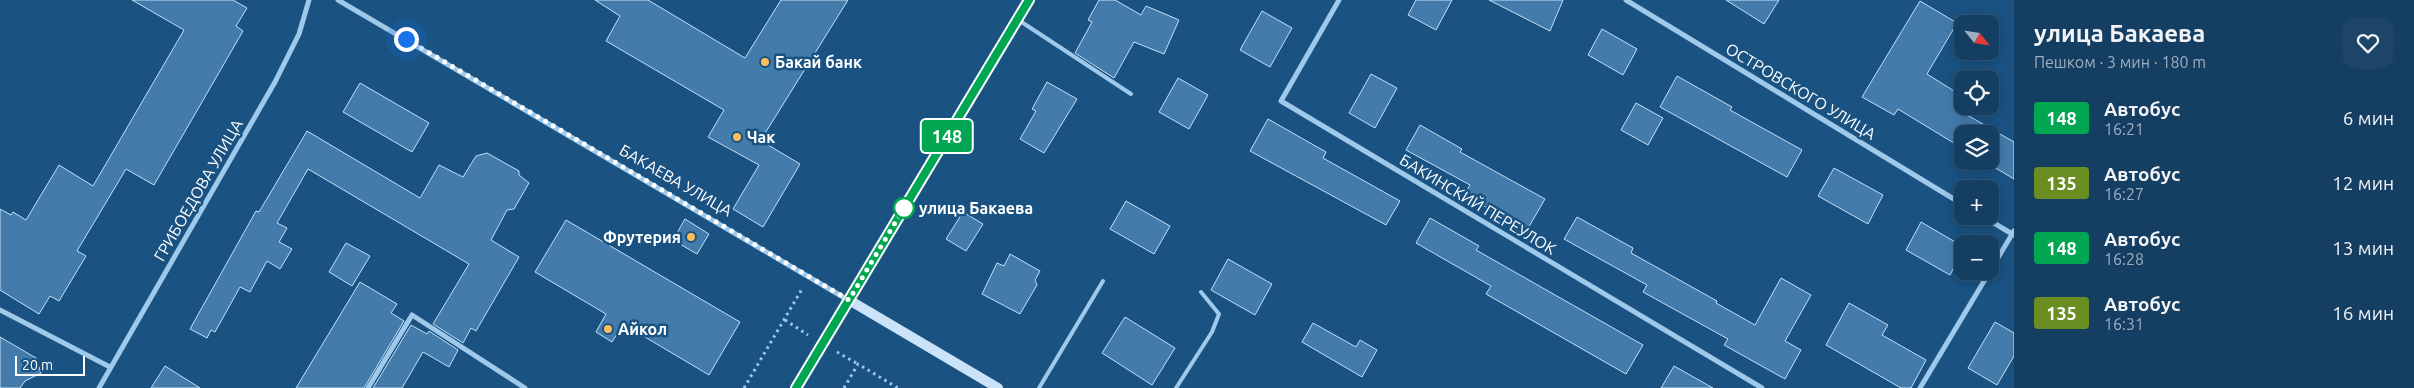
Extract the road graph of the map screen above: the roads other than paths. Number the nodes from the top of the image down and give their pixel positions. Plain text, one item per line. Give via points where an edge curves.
1 (309, 0) edge
2 (338, 0) edge
3 (1029, 0) edge
4 (1339, 0) edge
5 (1626, 0) edge
6 (1017, 19) junction
7 (1131, 94) dead end
8 (1954, 199) edge
9 (1998, 225) edge
10 (2013, 234) edge
11 (1103, 281) dead end
12 (1201, 292) dead end
13 (849, 300) junction
14 (0, 310) edge
15 (110, 367) junction
16 (99, 388) edge
17 (368, 388) edge
18 (525, 388) edge
19 (796, 388) edge
20 (998, 388) edge
21 (1039, 388) edge
22 (1176, 388) edge
23 (1762, 388) edge
24 (1920, 388) edge

1 - 15 street, ГРИБОЕДОВА УЛИЦА via 299,34 275,82
2 - 13 street, БАКАЕВА УЛИЦА
3 - 6 main road
4 - 23 street, БАКИНСКИЙ ПЕРЕУЛОК via 1281,101
5 - 8 street, ОСТРОВСКОГО УЛИЦА
6 - 7 lane
6 - 13 main road
9 - 10 street
10 - 24 street
11 - 21 lane
12 - 22 lane via 1219,314 1212,332
13 - 19 main road
13 - 20 main road, БАКАЕВА УЛИЦА
14 - 15 street
15 - 16 street, ГРИБОЕДОВА УЛИЦА
17 - 18 street via 412,315

